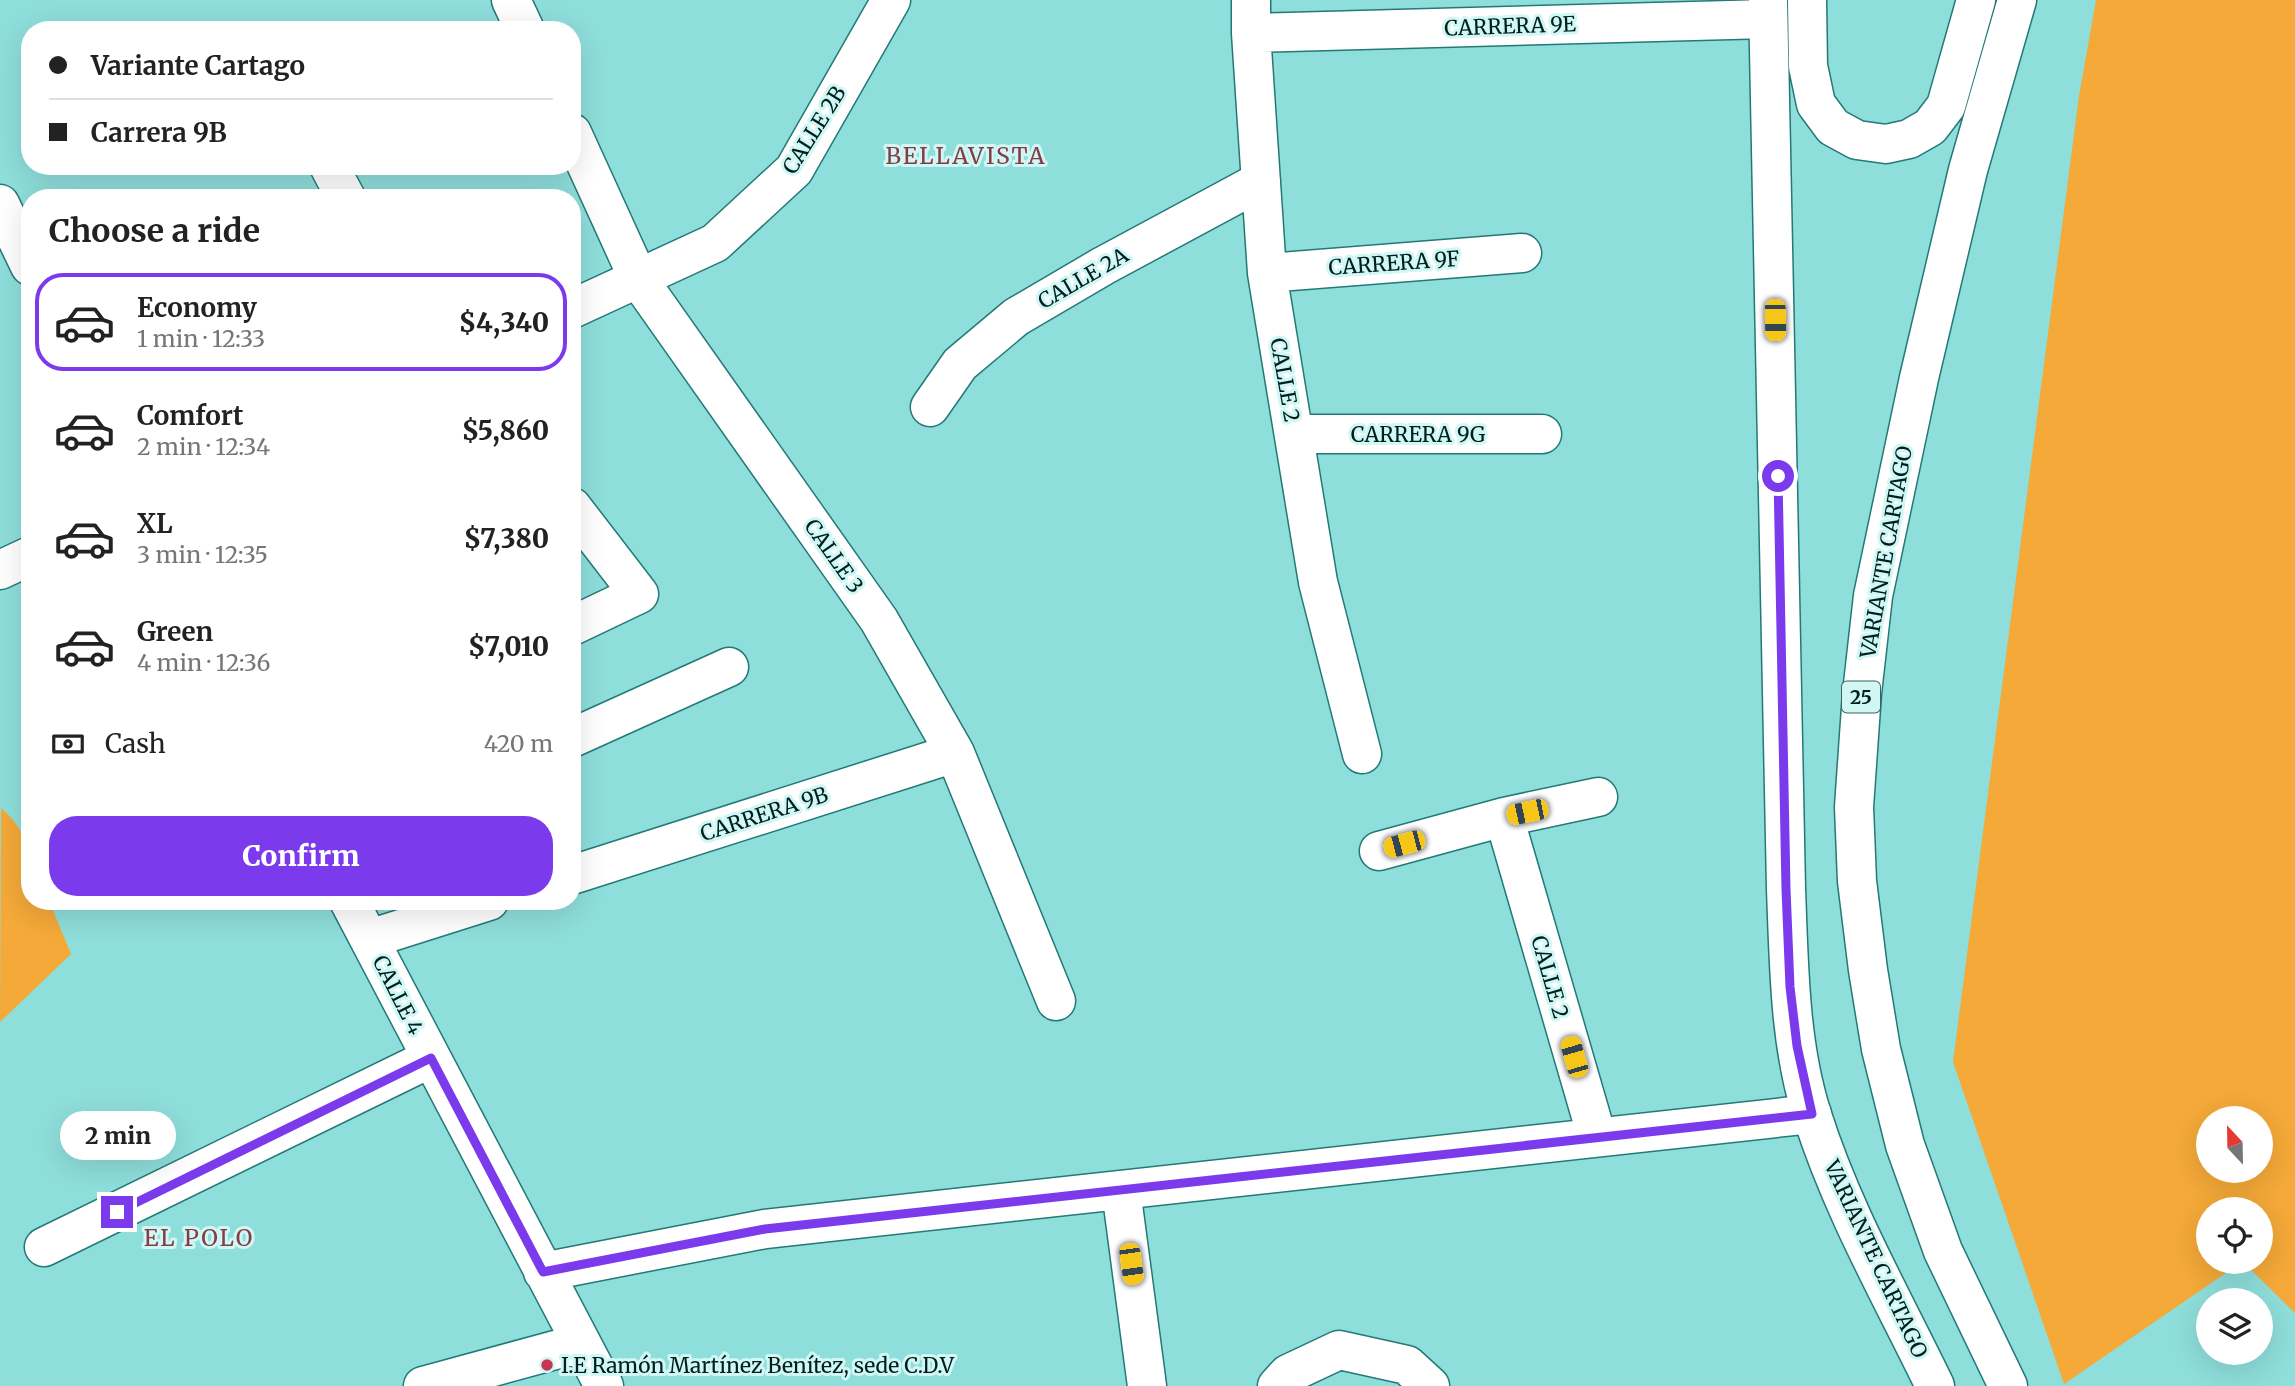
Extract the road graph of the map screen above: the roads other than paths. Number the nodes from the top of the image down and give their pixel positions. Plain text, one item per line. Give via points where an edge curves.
1 (511, 0) edge
2 (891, 0) edge
3 (1807, 0) edge
4 (1976, 0) edge
5 (2017, 0) edge
6 (1768, 10) edge
7 (1251, 17) edge
8 (521, 21) edge
9 (581, 153) edge
10 (1261, 181) junction
11 (0, 204) edge
12 (21, 248) edge
13 (1522, 253) dead end
14 (1267, 273) junction
15 (639, 280) junction
16 (581, 305) edge
17 (930, 407) dead end
18 (1294, 434) junction
19 (1542, 434) dead end
20 (581, 519) edge
21 (21, 560) edge
22 (0, 570) edge
23 (581, 622) edge
24 (729, 667) dead end
25 (581, 734) edge
26 (956, 753) junction
27 (1362, 754) dead end
28 (1598, 797) dead end
29 (1504, 817) junction
30 (1379, 851) dead end
31 (581, 872) edge
32 (354, 910) edge
33 (461, 910) edge
34 (369, 939) junction
35 (1056, 1001) dead end
36 (431, 1058) junction
37 (1812, 1114) junction
38 (1597, 1137) junction
39 (1121, 1190) junction
40 (44, 1247) dead end
41 (543, 1272) junction
42 (581, 1343) junction
43 (423, 1386) edge
44 (604, 1386) edge
45 (1147, 1386) edge
46 (1277, 1386) edge
47 (1430, 1386) edge
48 (1935, 1386) edge
49 (2008, 1386) edge

1 - 8 main road
2 - 15 main road, CALLE 2B via 794,170 715,243
3 - 4 main road via 1808,66 1815,104 1833,127 1845,134 1886,144 1909,139 1930,127 1946,106
5 - 49 main road, VARIANTE CARTAGO / 25 via 1968,170 1884,542 1862,693 1854,807 1868,970 1881,1049 1905,1145 1942,1251
6 - 7 main road, CARRERA 9E
6 - 37 main road, VARIANTE CARTAGO via 1786,889 1790,987
7 - 10 main road, CALLE 2
9 - 15 main road, CALLE 3
10 - 14 main road, CALLE 2
10 - 17 main road, CALLE 2A via 1016,317 960,364
11 - 12 main road
13 - 14 main road, CARRERA 9F
14 - 18 main road, CALLE 2
15 - 16 main road, CALLE 2B
15 - 26 main road, CALLE 3 via 880,620
18 - 19 main road, CARRERA 9G
18 - 27 main road, CALLE 2 via 1318,582
20 - 23 main road via 639,594
21 - 22 main road
24 - 25 main road
26 - 31 main road, CARRERA 9B
26 - 35 main road, CALLE 3
28 - 29 main road
29 - 30 main road
29 - 38 main road, CALLE 2
32 - 34 main road, CALLE 4
33 - 34 main road
34 - 36 main road, CALLE 4
36 - 40 main road
36 - 41 main road, CALLE 4
37 - 38 main road
37 - 48 main road, VARIANTE CARTAGO via 1847,1206
38 - 39 main road
39 - 41 main road via 765,1229
39 - 45 main road
41 - 42 main road, CALLE 4
42 - 43 main road
42 - 44 main road, CALLE 4
46 - 47 main road via 1288,1374 1339,1350 1407,1365

